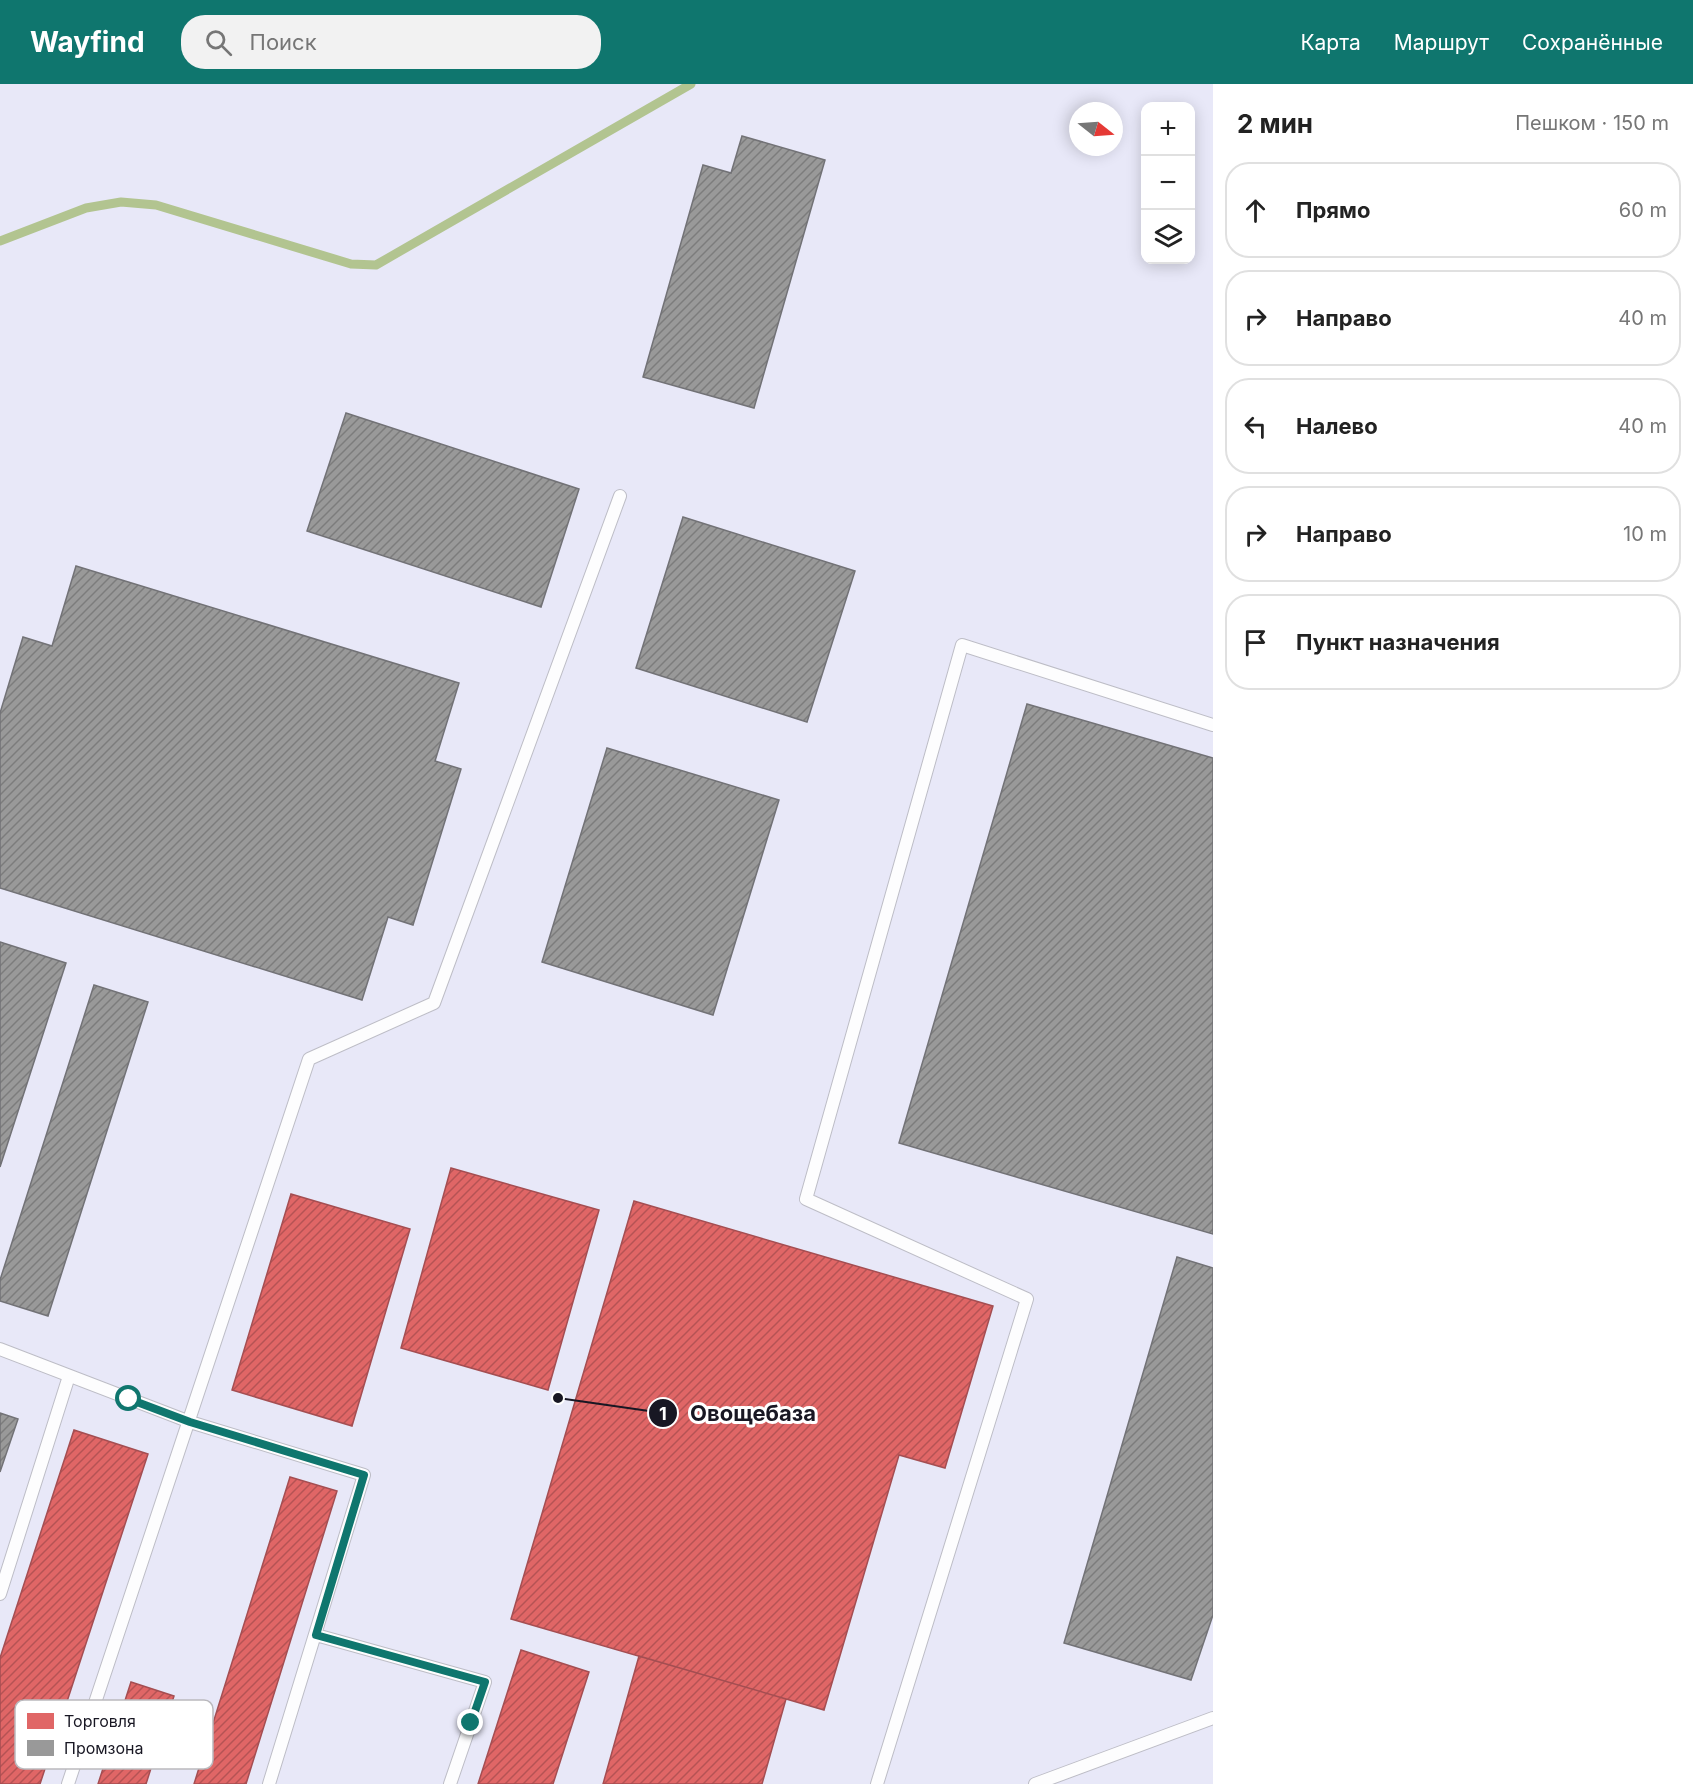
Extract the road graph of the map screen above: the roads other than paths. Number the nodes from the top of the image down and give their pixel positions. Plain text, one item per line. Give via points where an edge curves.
1 (620, 496) dead end
2 (1213, 725) edge
3 (0, 1349) edge
4 (69, 1376) junction
5 (190, 1422) junction
6 (0, 1594) edge
7 (316, 1635) junction
8 (96, 1700) edge
9 (1213, 1718) edge
10 (73, 1769) edge
11 (68, 1784) edge
12 (269, 1784) edge
13 (450, 1784) edge
14 (877, 1784) edge
15 (1035, 1784) edge

1 - 5 lane via 434,1003 309,1059
2 - 14 lane via 962,645 806,1199 1028,1299
3 - 4 lane
4 - 5 lane
4 - 6 lane
5 - 7 lane via 364,1475
5 - 8 lane
7 - 12 lane
7 - 13 lane via 485,1682
9 - 15 lane
10 - 11 lane

